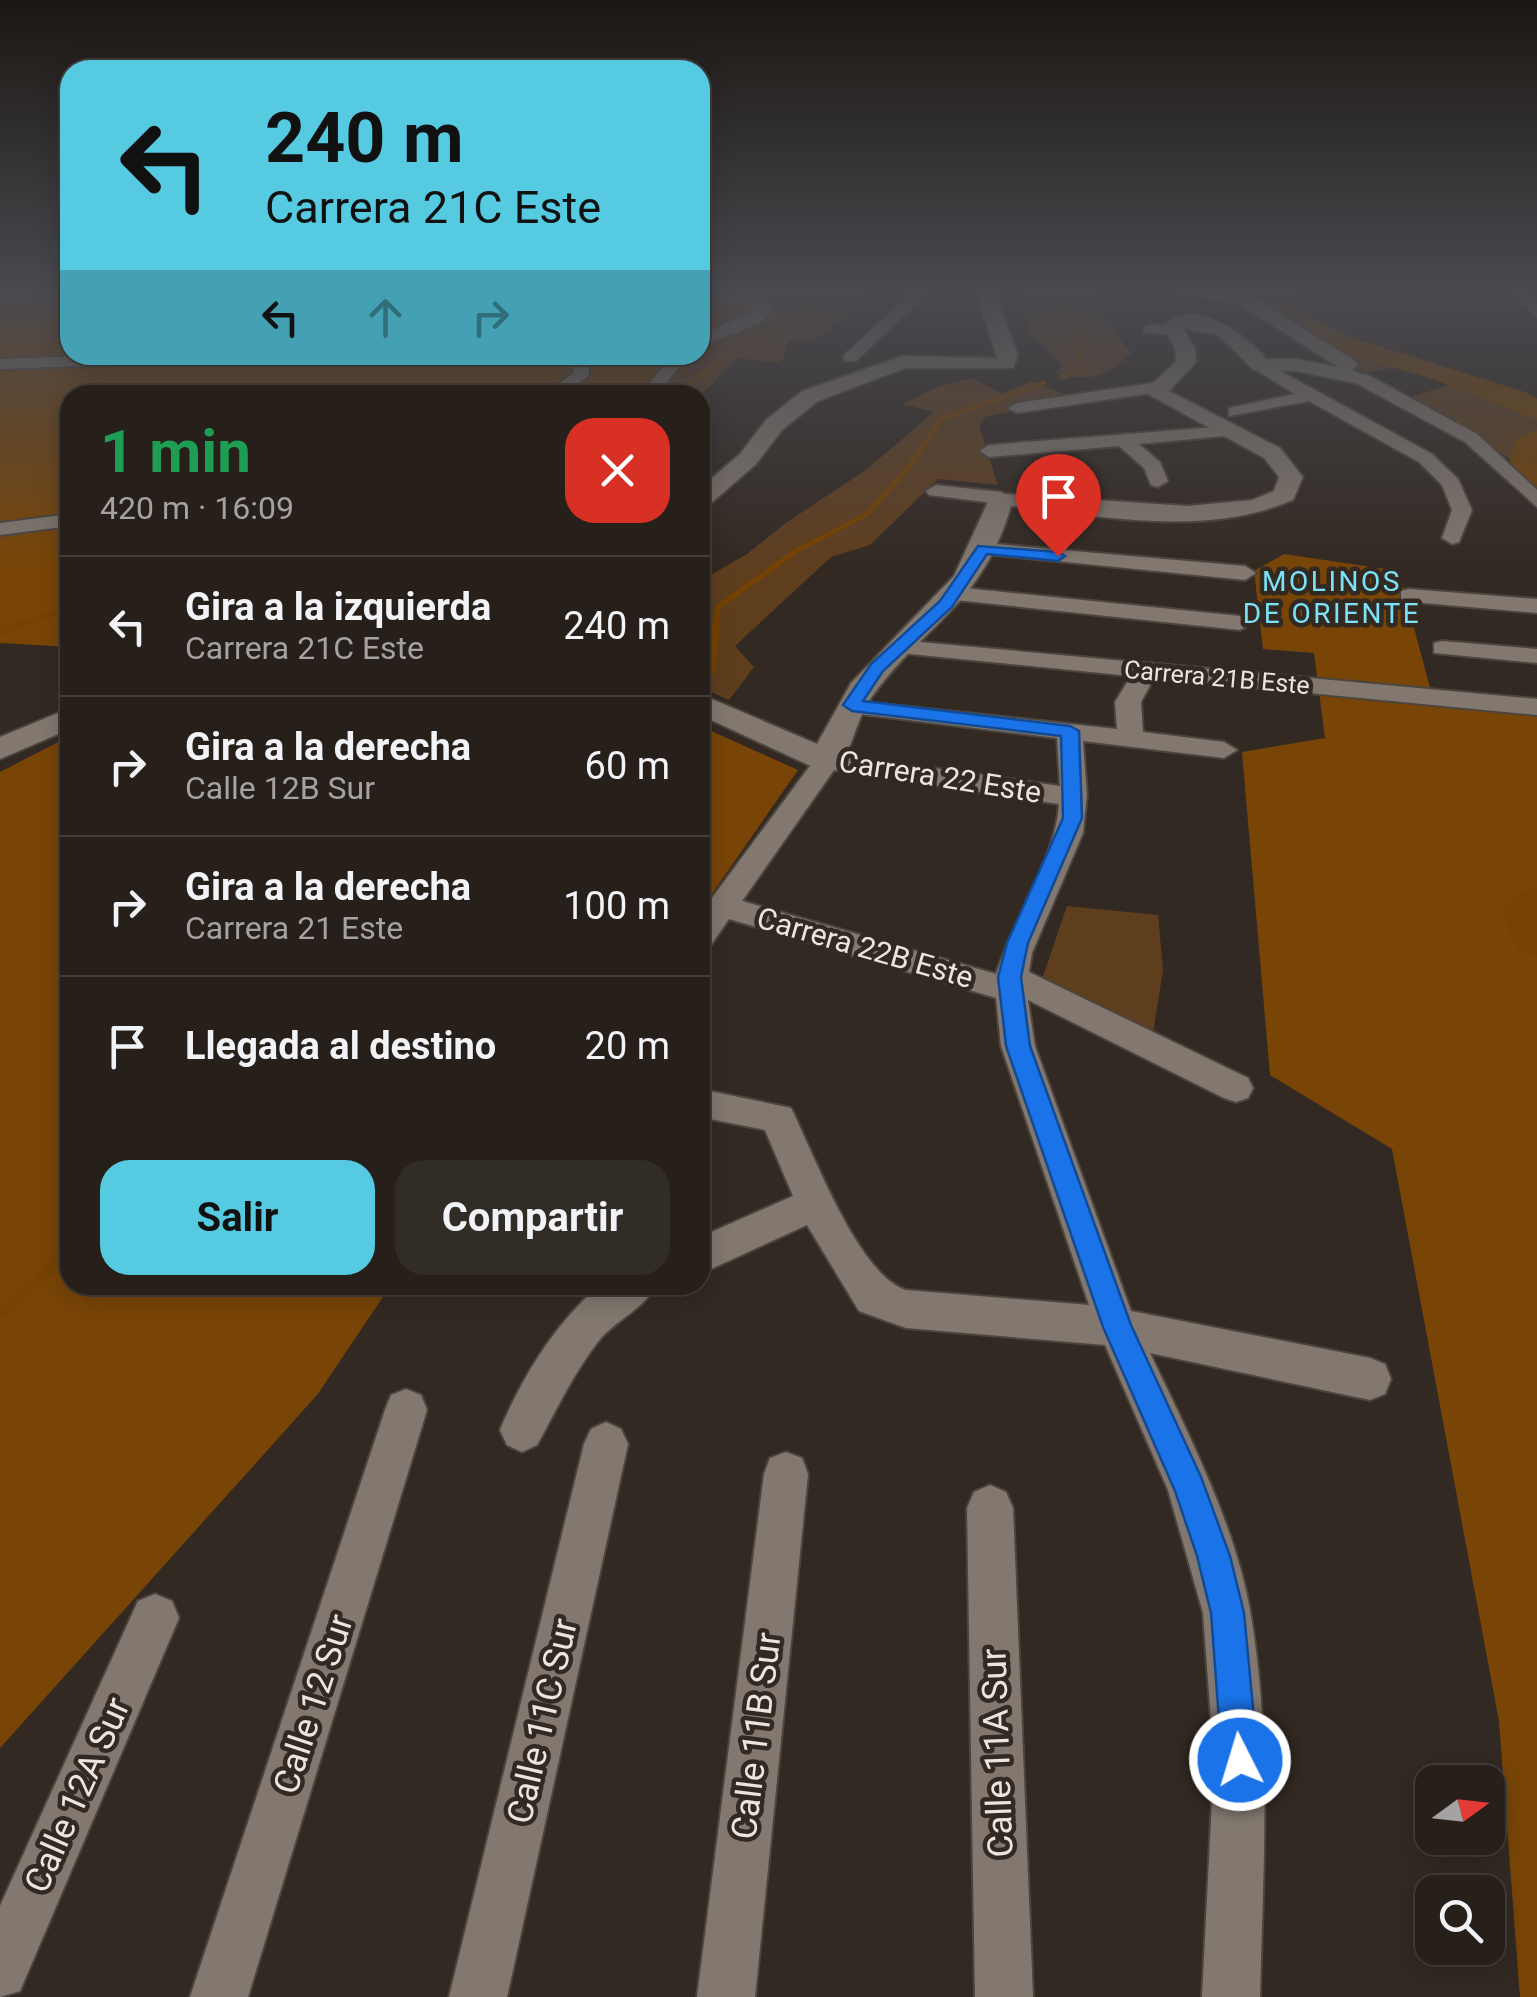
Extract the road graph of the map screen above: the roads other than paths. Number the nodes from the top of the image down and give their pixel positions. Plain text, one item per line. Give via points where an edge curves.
1 (845, 383) edge
2 (1165, 383) edge
3 (1293, 383) edge
4 (1370, 383) edge
5 (1060, 384) dead end
6 (1159, 387) junction
7 (1314, 395) junction
8 (1088, 396) junction
9 (1017, 408) dead end
10 (1232, 422) junction
11 (1124, 440) junction
12 (989, 451) dead end
13 (1158, 481) dead end
14 (710, 491) edge
15 (936, 491) dead end
16 (1001, 498) junction
17 (1537, 501) edge
18 (60, 521) edge
19 (0, 530) edge
20 (1452, 538) dead end
21 (983, 550) junction
22 (1245, 573) dead end
23 (954, 594) junction
24 (1409, 596) dead end
25 (1537, 606) edge
26 (1240, 623) dead end
27 (898, 647) junction
28 (1442, 648) dead end
29 (1537, 656) edge
30 (1146, 671) junction
31 (852, 705) junction
32 (1537, 707) edge
33 (710, 708) edge
34 (60, 721) edge
35 (1070, 731) junction
36 (1130, 738) junction
37 (0, 749) edge
38 (1224, 750) dead end
39 (827, 761) junction
40 (1073, 797) junction
41 (722, 906) junction
42 (710, 923) edge
43 (1009, 984) junction
44 (1236, 1088) dead end
45 (710, 1104) edge
46 (815, 1204) junction
47 (710, 1251) edge
48 (619, 1295) edge
49 (1117, 1327) junction
50 (1370, 1379) dead end
51 (406, 1410) dead end
52 (522, 1430) dead end
53 (606, 1444) dead end
54 (786, 1474) dead end
55 (990, 1508) dead end
56 (155, 1618) dead end
57 (0, 1971) edge
58 (219, 1997) edge
59 (478, 1997) edge
60 (726, 1997) edge
61 (1004, 1997) edge
62 (1231, 1997) edge

1 - 14 street via 810,396
2 - 6 street
3 - 7 street
4 - 17 street via 1471,438
5 - 8 street
6 - 8 street
6 - 10 street via 1164,399
7 - 10 street
7 - 20 street via 1395,437 1435,468 1462,509
8 - 9 street
10 - 11 street
10 - 16 street via 1285,465 1291,483 1276,500 1191,513
11 - 12 street
11 - 13 street via 1153,466
15 - 16 street
16 - 21 street
18 - 19 street
21 - 22 street
21 - 23 street
23 - 26 street
23 - 27 street
24 - 25 street
27 - 30 street, Carrera 21B Este
27 - 31 street
28 - 29 street
30 - 32 street, Carrera 21B Este
30 - 36 street via 1128,702
31 - 35 street
31 - 39 street
33 - 39 street, Carrera 22 Este
34 - 37 street
35 - 36 street
35 - 40 street
36 - 38 street
39 - 40 street, Carrera 22 Este
39 - 41 street
40 - 43 street via 1068,837 1018,943
41 - 42 street
41 - 43 street, Carrera 22B Este
43 - 44 street, Carrera 22B Este
43 - 49 street via 1018,1046
45 - 46 street via 778,1118
46 - 47 street
46 - 49 street via 873,1298 906,1309
48 - 52 street via 566,1352
49 - 50 street
49 - 62 street via 1190,1488 1228,1613 1240,1760
51 - 58 street, Calle 12 Sur
53 - 59 street, Calle 11C Sur
54 - 60 street, Calle 11B Sur
55 - 61 street, Calle 11A Sur
56 - 57 street, Calle 12A Sur

